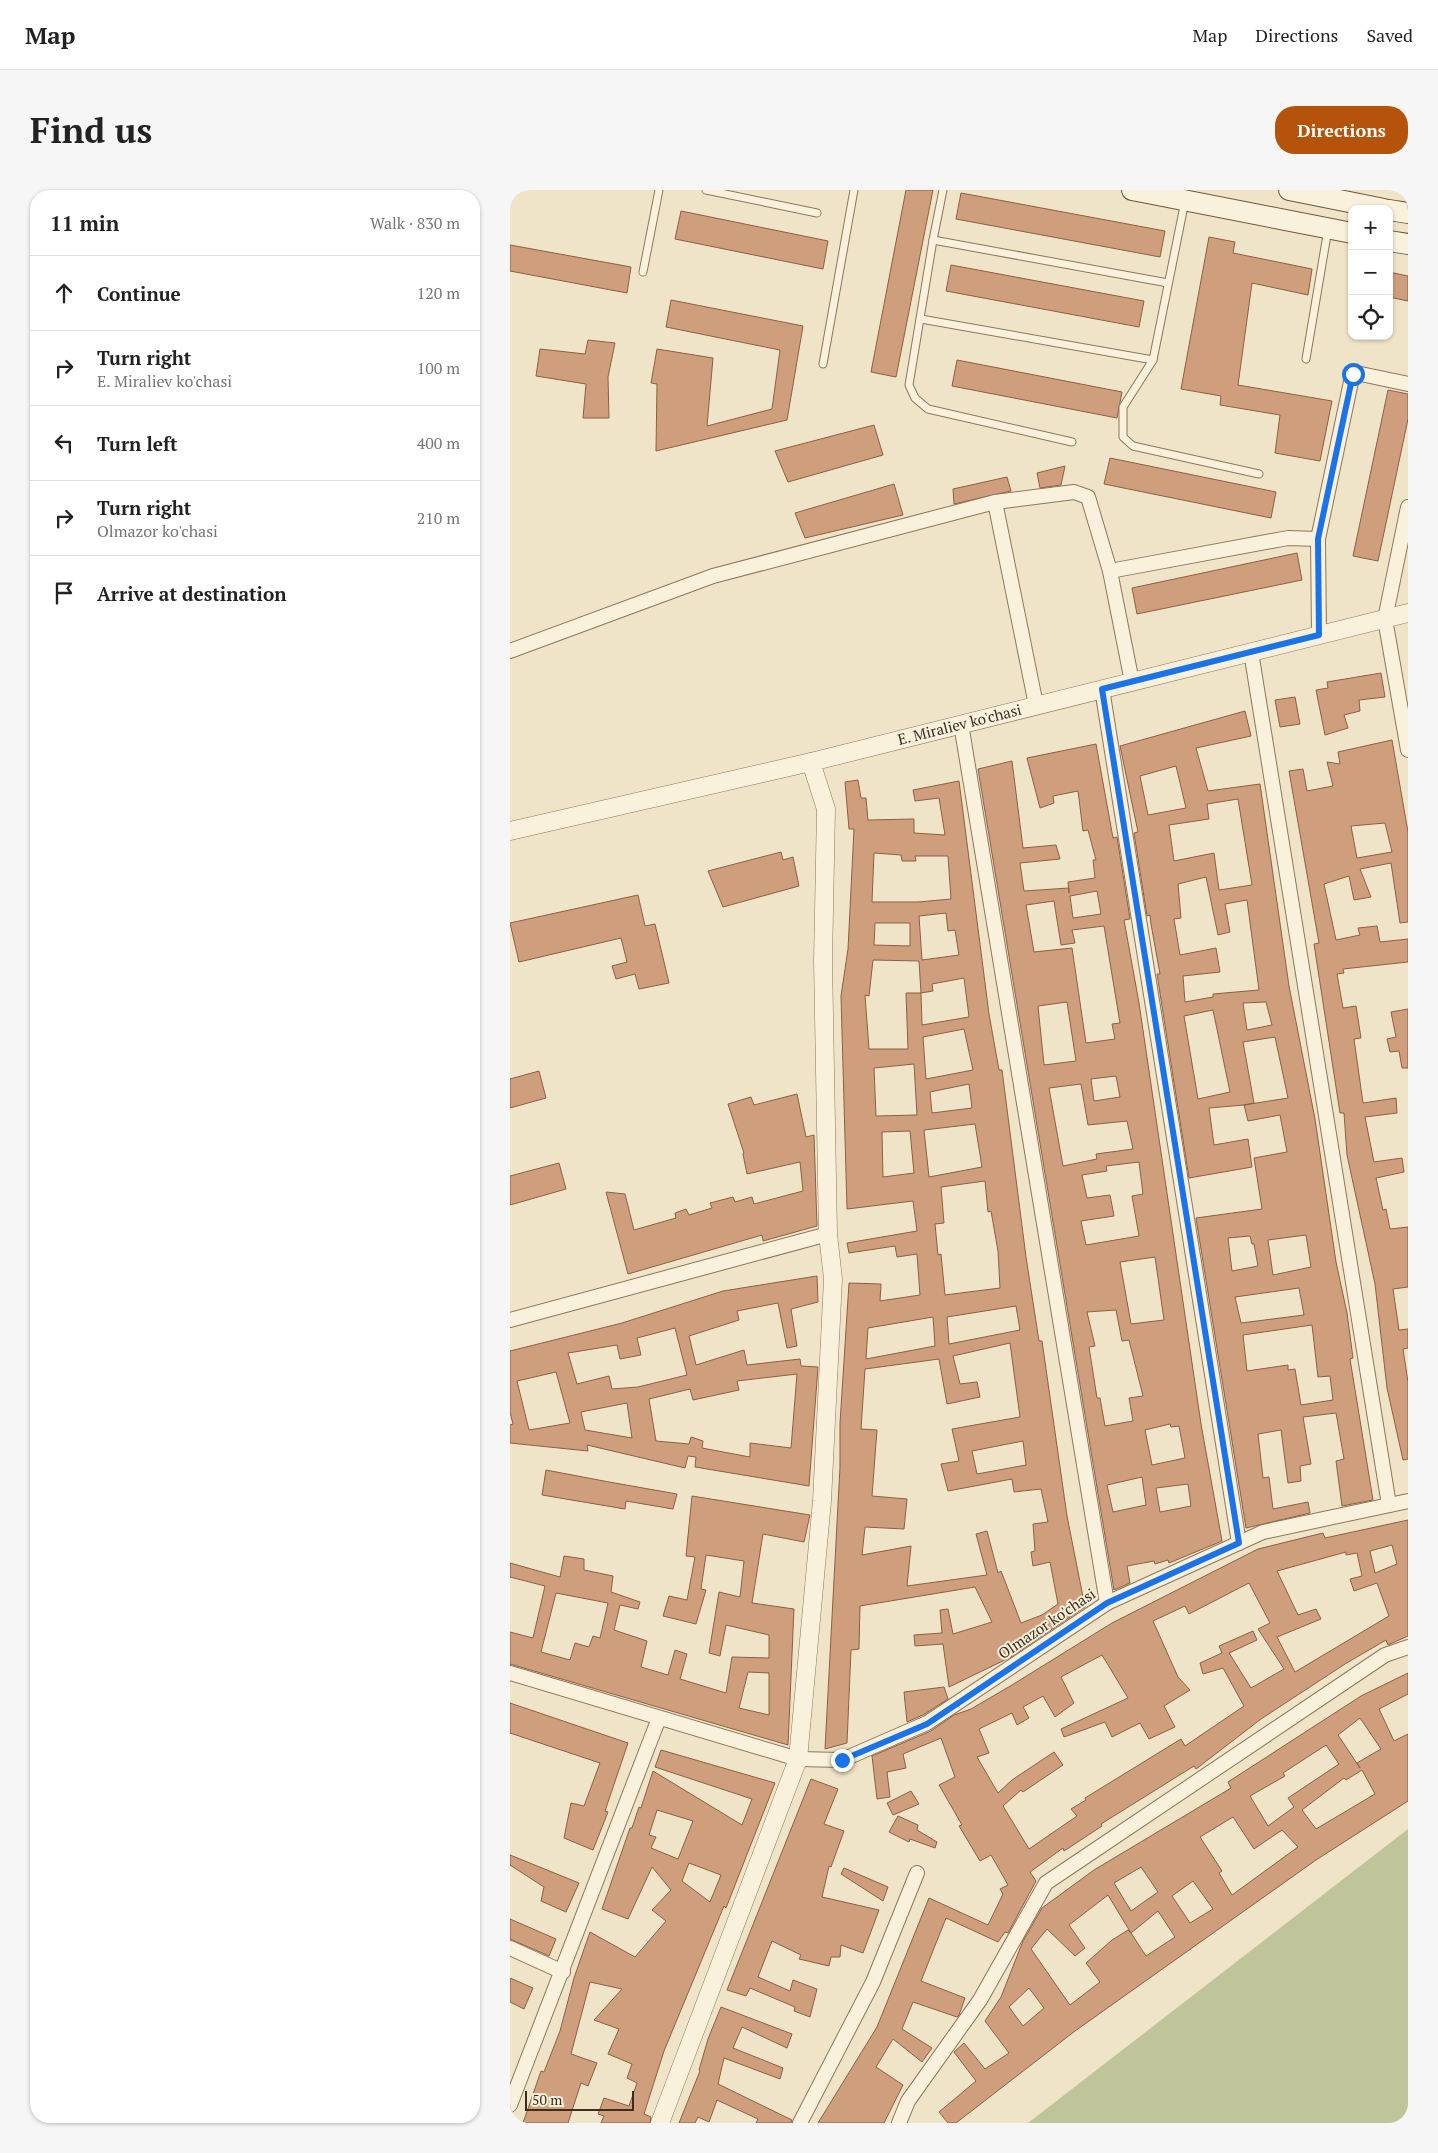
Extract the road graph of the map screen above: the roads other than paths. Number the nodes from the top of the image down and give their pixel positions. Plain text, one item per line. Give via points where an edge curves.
1 (659, 190) edge
2 (706, 190) edge
3 (854, 190) edge
4 (943, 190) edge
5 (1132, 190) edge
6 (1289, 190) edge
7 (1185, 200) junction
8 (1364, 205) edge
9 (1393, 211) edge
10 (817, 213) dead end
11 (1408, 214) edge
12 (1328, 229) junction
13 (1348, 232) edge
14 (933, 240) junction
15 (1393, 242) edge
16 (1408, 244) edge
17 (643, 272) dead end
18 (1168, 283) junction
19 (921, 319) junction
20 (1306, 359) dead end
21 (1153, 360) junction
22 (824, 364) dead end
23 (1408, 384) edge
24 (1072, 442) dead end
25 (1260, 474) dead end
26 (995, 502) junction
27 (1408, 507) edge
28 (1318, 539) junction
29 (1110, 571) junction
30 (1408, 613) edge
31 (1385, 618) junction
32 (1319, 635) junction
33 (510, 651) edge
34 (1251, 652) junction
35 (1132, 682) junction
36 (1102, 689) junction
37 (1036, 706) junction
38 (961, 724) junction
39 (1408, 750) edge
40 (811, 762) junction
41 (510, 831) edge
42 (828, 1234) junction
43 (510, 1320) edge
44 (1408, 1501) edge
45 (1389, 1505) junction
46 (1239, 1543) junction
47 (1107, 1603) junction
48 (1408, 1647) edge
49 (510, 1673) edge
50 (659, 1718) junction
51 (798, 1759) junction
52 (917, 1873) dead end
53 (510, 1948) edge
54 (563, 1972) junction
55 (515, 2077) edge
56 (510, 2105) edge
57 (660, 2123) edge
58 (800, 2123) edge
59 (899, 2123) edge

1 - 17 lane
2 - 10 lane
3 - 22 lane
4 - 14 lane
5 - 7 main road
6 - 8 main road
7 - 12 main road
7 - 18 lane
9 - 11 main road
12 - 13 main road
12 - 20 lane
14 - 18 lane
14 - 19 lane
15 - 16 main road
18 - 21 lane
19 - 21 lane
19 - 24 lane via 909,385 915,398 928,409
21 - 25 lane via 1123,407 1123,436 1133,446
23 - 28 street via 1353,374
26 - 29 street via 1074,492 1088,498
26 - 33 street via 713,576
26 - 37 street
27 - 31 street
28 - 29 street via 1288,538
28 - 32 street
29 - 35 street
30 - 31 street, E. Miraliev ko'chasi
31 - 32 street, E. Miraliev ko'chasi
31 - 39 street
32 - 34 street, E. Miraliev ko'chasi
34 - 35 street, E. Miraliev ko'chasi
34 - 45 street
35 - 36 street, E. Miraliev ko'chasi
36 - 37 street, E. Miraliev ko'chasi
36 - 46 street
37 - 38 street, E. Miraliev ko'chasi
38 - 40 street, E. Miraliev ko'chasi
38 - 47 street
40 - 41 street, E. Miraliev ko'chasi
40 - 42 street via 826,809 823,960
42 - 43 street
42 - 51 street via 833,1279 822,1501
44 - 45 street, Olmazor ko'chasi
45 - 46 street, Olmazor ko'chasi via 1263,1532
46 - 47 street, Olmazor ko'chasi
47 - 51 street, Olmazor ko'chasi via 927,1724 842,1760
48 - 59 street via 1385,1655 1046,1883 980,2000 908,2101
49 - 50 street, Olmazor ko'chasi
50 - 51 street, Olmazor ko'chasi
50 - 54 street
51 - 57 street
52 - 58 street via 873,1982
53 - 54 street
54 - 55 street
55 - 56 street

